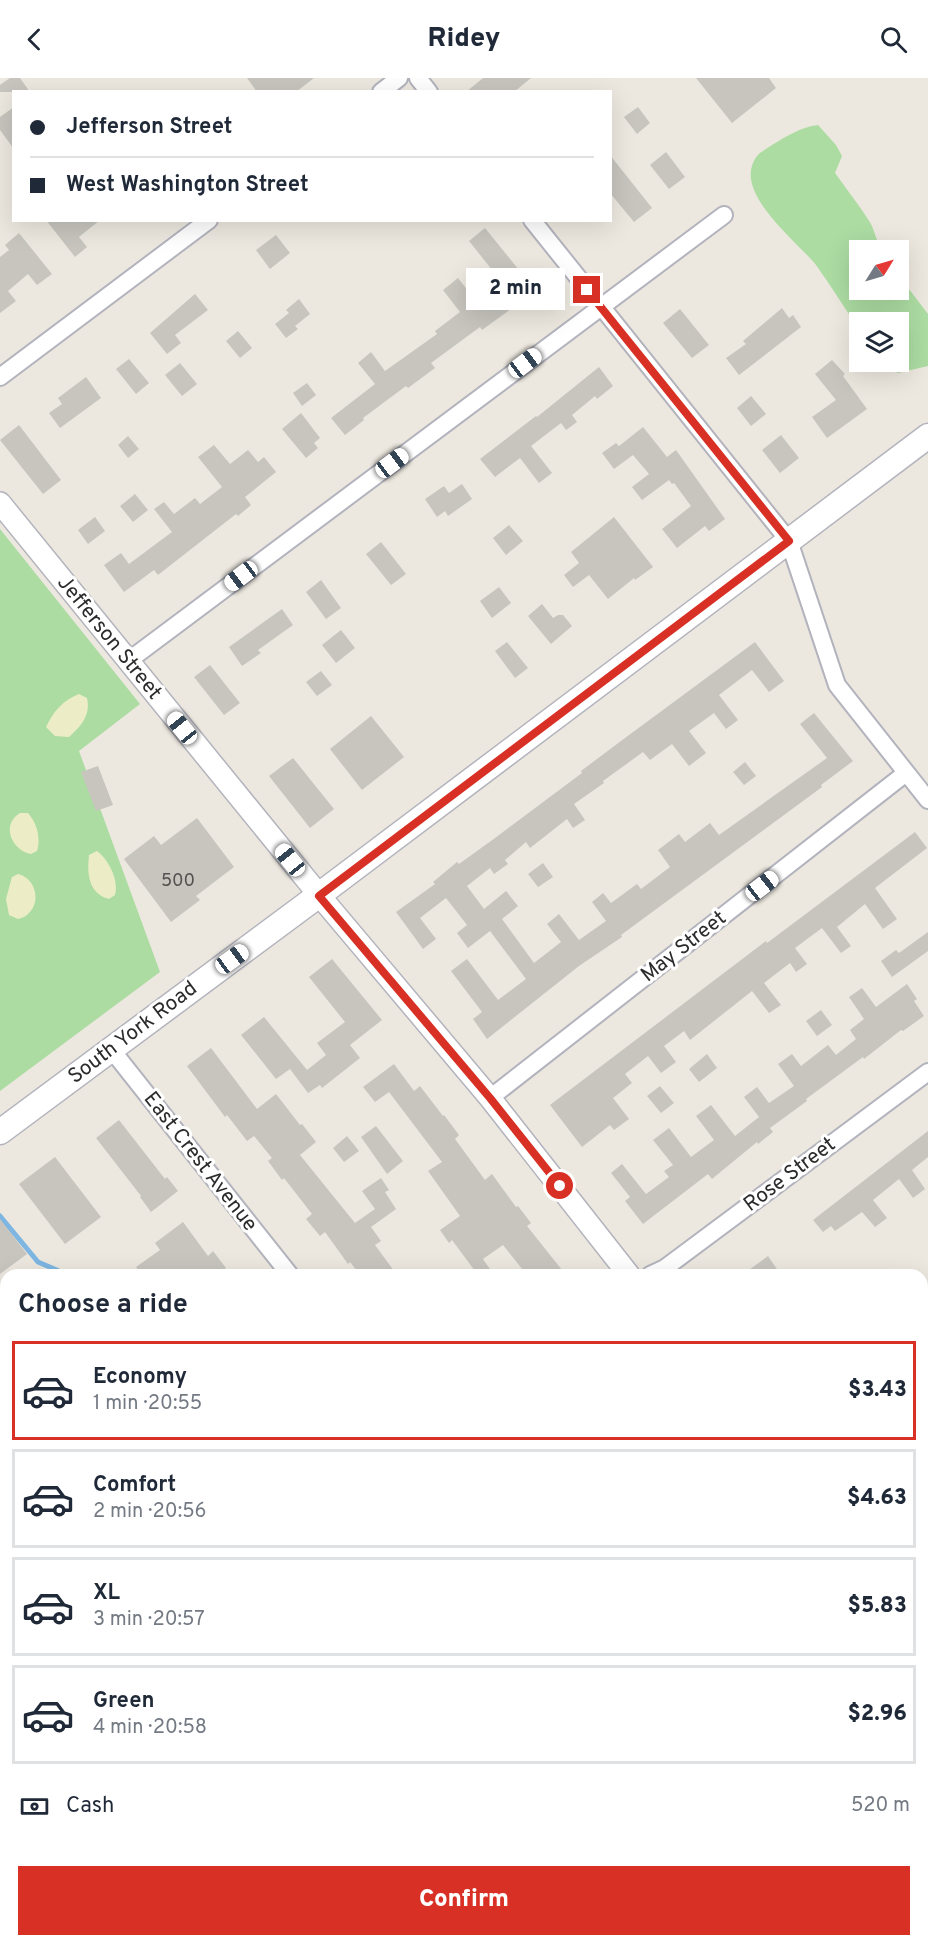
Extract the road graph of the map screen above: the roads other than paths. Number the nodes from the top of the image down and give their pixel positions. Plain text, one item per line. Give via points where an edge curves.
1 (399, 78) edge
2 (418, 78) edge
3 (384, 90) edge
4 (427, 90) edge
5 (724, 215) dead end
6 (206, 222) edge
7 (534, 222) edge
8 (600, 307) junction
9 (0, 377) edge
10 (928, 436) edge
11 (0, 503) edge
12 (789, 541) junction
13 (128, 662) junction
14 (906, 773) junction
15 (928, 800) edge
16 (319, 896) junction
17 (111, 1048) junction
18 (928, 1072) edge
19 (490, 1098) junction
20 (0, 1132) edge
21 (285, 1269) edge
22 (624, 1269) edge
23 (662, 1269) edge

1 - 3 street
2 - 4 street
5 - 8 street
6 - 9 street
7 - 8 street
8 - 12 street
8 - 13 street
10 - 12 main road, South York Road
11 - 13 street, Jefferson Street
12 - 14 street via 837,685
12 - 16 main road, South York Road
13 - 16 street, Jefferson Street
14 - 15 street
14 - 19 street, May Street
16 - 17 main road, South York Road
16 - 19 street, Jefferson Street
17 - 20 main road, South York Road
17 - 21 street, East Crest Avenue
18 - 23 street, Rose Street
19 - 22 street, Jefferson Street

